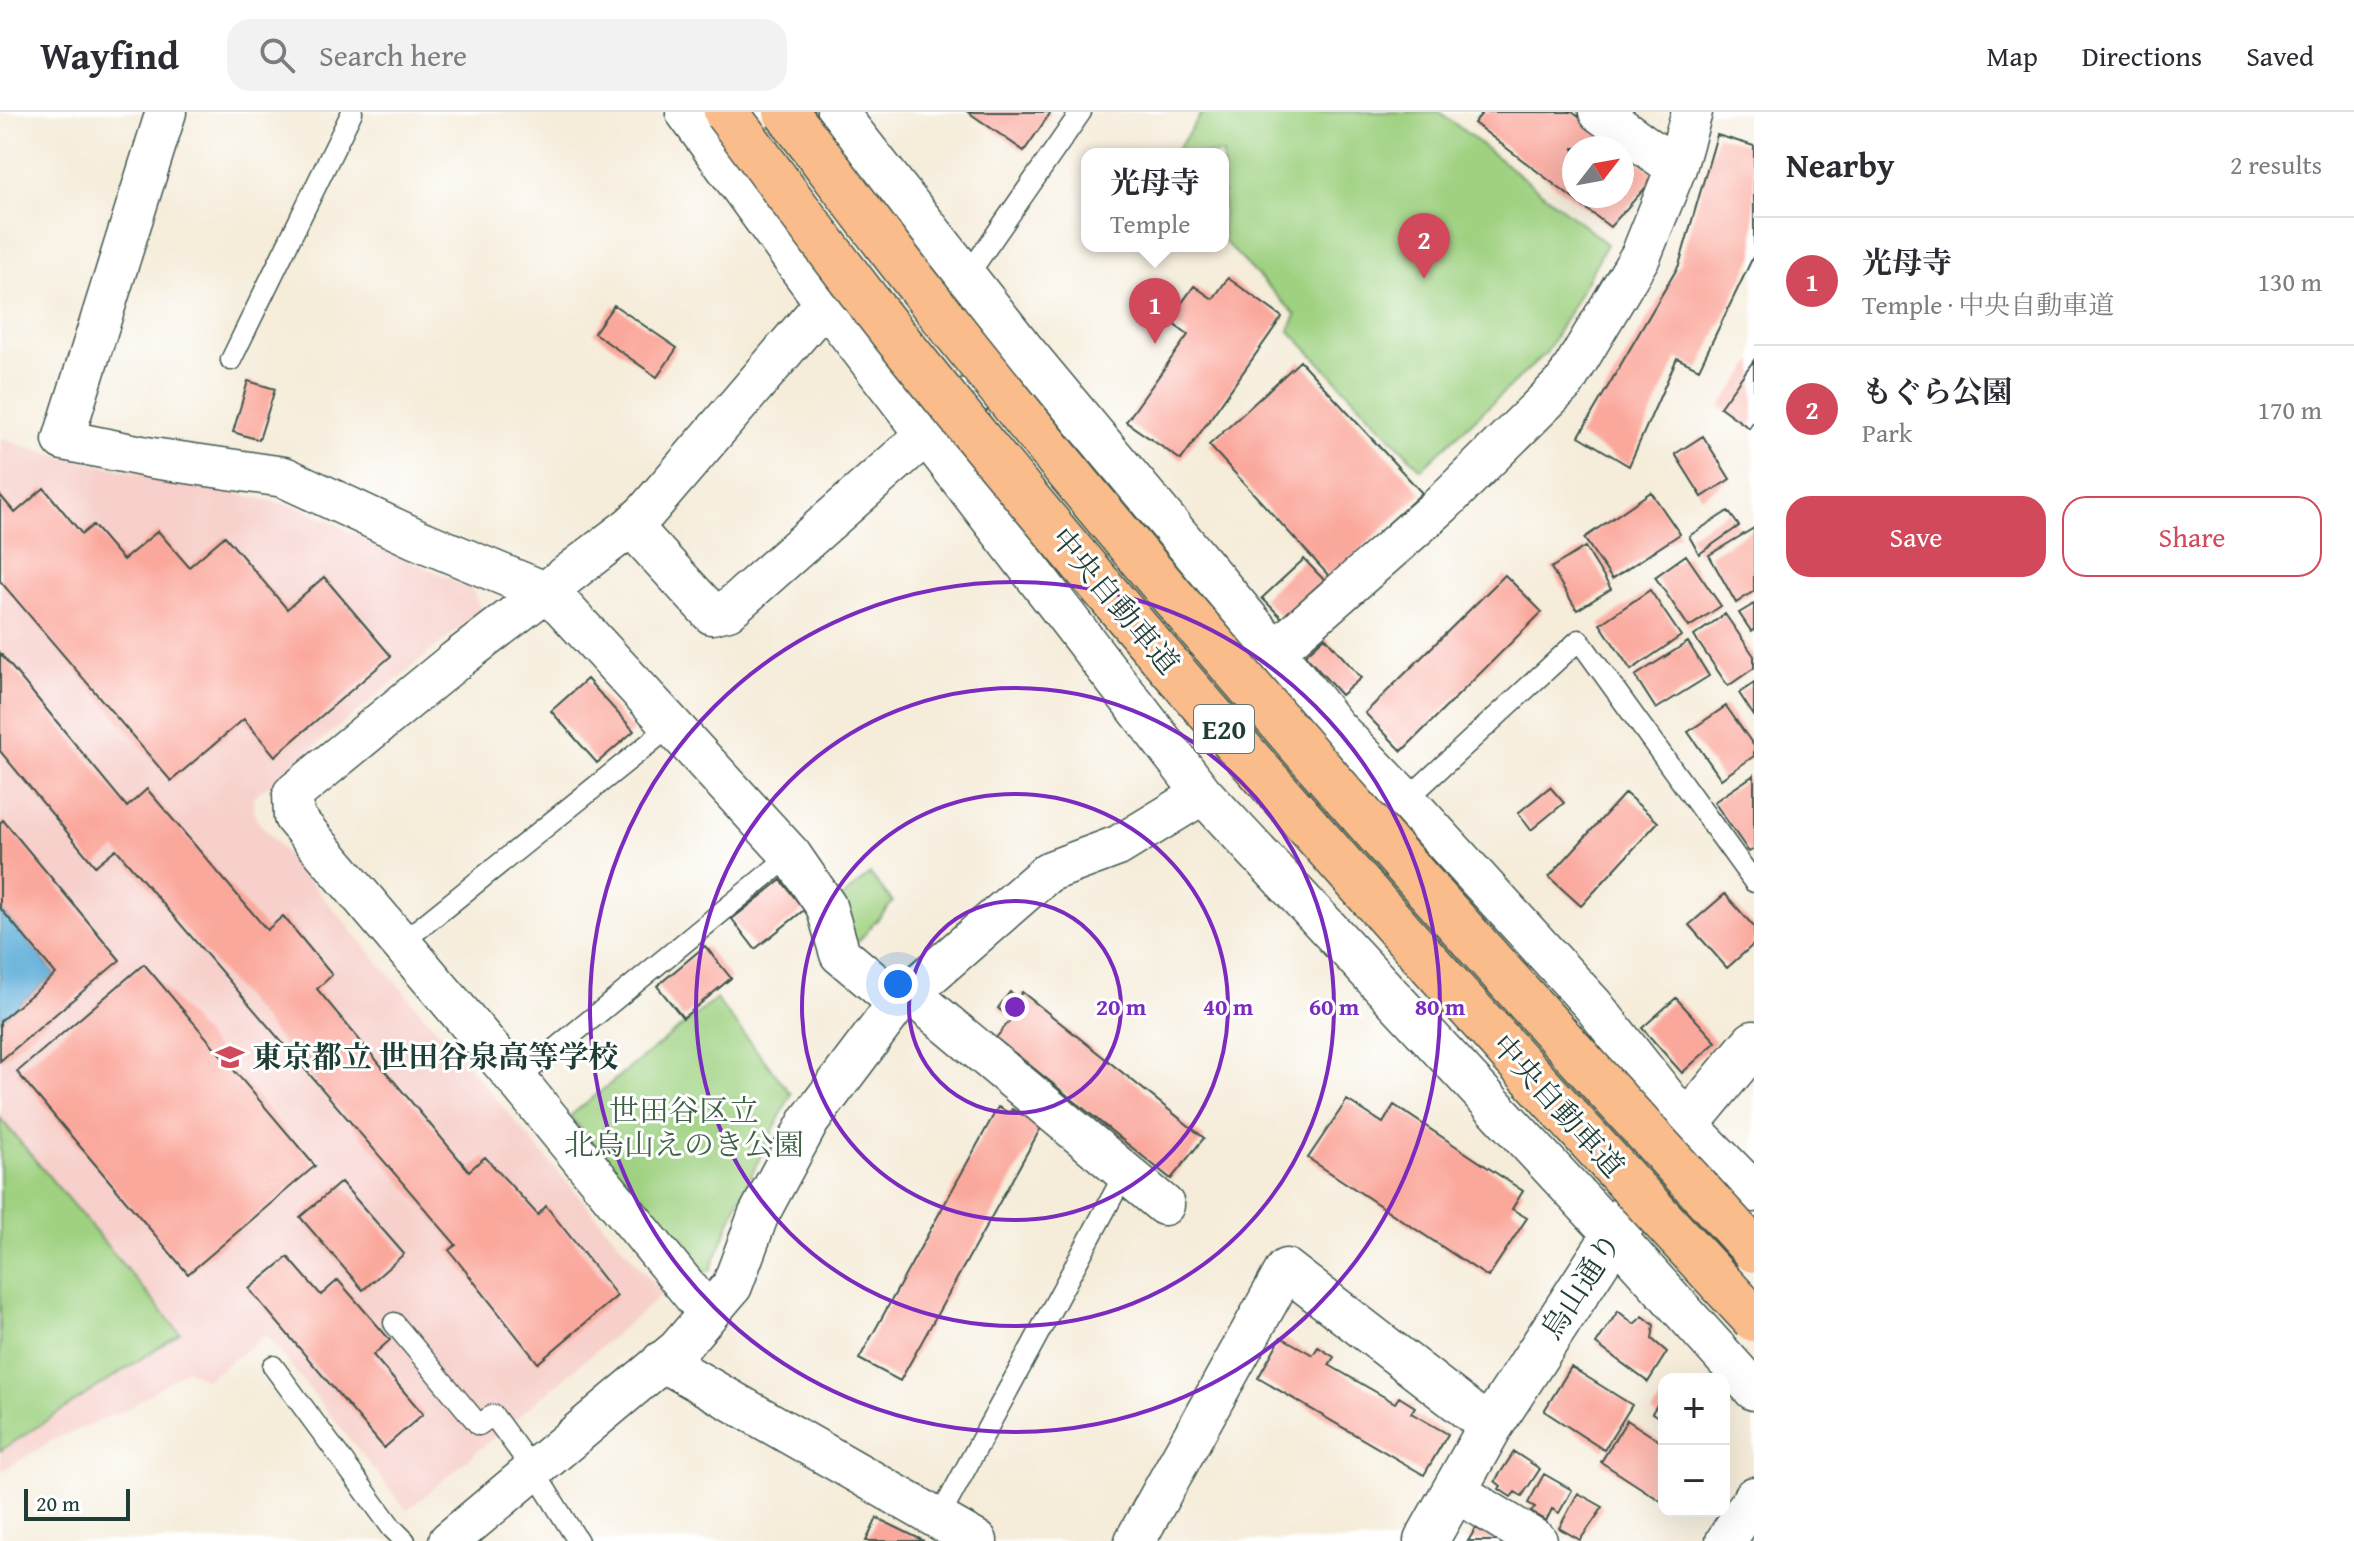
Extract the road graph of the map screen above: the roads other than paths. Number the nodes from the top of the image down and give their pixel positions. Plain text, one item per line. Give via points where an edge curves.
1 (166, 112) edge
2 (352, 112) edge
3 (686, 112) edge
4 (726, 112) edge
5 (786, 112) edge
6 (837, 112) edge
7 (1081, 112) edge
8 (1599, 112) edge
9 (1692, 112) edge
10 (1676, 168) junction
11 (967, 276) junction
12 (825, 303) junction
13 (1025, 351) junction
14 (231, 360) dead end
15 (927, 434) junction
16 (631, 526) junction
17 (545, 592) junction
18 (1275, 651) junction
19 (672, 725) junction
20 (1203, 794) junction
21 (1406, 800) junction
22 (791, 855) junction
23 (1754, 882) edge
24 (400, 944) junction
25 (904, 998) junction
26 (1754, 1043) edge
27 (517, 1080) junction
28 (1687, 1124) junction
29 (1125, 1173) junction
30 (1754, 1192) edge
31 (1164, 1205) dead end
32 (1614, 1235) junction
33 (1754, 1250) edge
34 (707, 1312) junction
35 (1754, 1319) edge
36 (394, 1323) dead end
37 (662, 1361) junction
38 (273, 1366) dead end
39 (1754, 1390) edge
40 (1490, 1427) junction
41 (534, 1471) junction
42 (1454, 1490) junction
43 (1754, 1497) edge
44 (938, 1520) junction
45 (405, 1541) edge
46 (449, 1541) edge
47 (578, 1541) edge
48 (977, 1541) edge
49 (1135, 1541) edge
50 (1426, 1541) edge
51 (1537, 1541) edge
52 (1726, 1541) edge

1 - 17 street via 63,440 284,477
2 - 14 lane
3 - 12 street
4 - 35 highway, 中央自動車道 / E20, bridge via 898,338 1327,851
5 - 33 highway, 中央自動車道 / E20, bridge via 932,303 1158,577 1378,834
6 - 11 street
7 - 11 lane
8 - 10 street
9 - 10 street
10 - 18 street via 1641,255 1565,382 1442,504
11 - 13 street
12 - 15 street
12 - 16 street
13 - 15 street
13 - 18 street
15 - 16 street via 728,610 712,614
15 - 20 street
16 - 17 street
17 - 19 street
17 - 24 street via 293,794 294,817
18 - 21 street via 1336,728
19 - 22 street
19 - 24 lane
20 - 25 street via 1118,846 1048,872
20 - 32 street
21 - 23 lane via 1579,640
21 - 28 street via 1593,1005
22 - 25 street via 826,906 840,954
22 - 27 lane
24 - 27 street
25 - 29 street
25 - 34 street via 809,1121 758,1216 732,1286
26 - 28 street, 烏山通り
27 - 34 street
28 - 30 street
28 - 32 street, 烏山通り
29 - 31 street
29 - 44 lane
32 - 39 street
32 - 40 street, 烏山通り
34 - 37 street
36 - 41 lane via 479,1425 493,1415
37 - 41 street
37 - 44 street
38 - 45 lane
40 - 42 street, 烏山通り
40 - 49 street via 1286,1269
41 - 46 street
41 - 47 lane
42 - 50 street, 烏山通り
42 - 51 street
43 - 52 street
44 - 48 street

